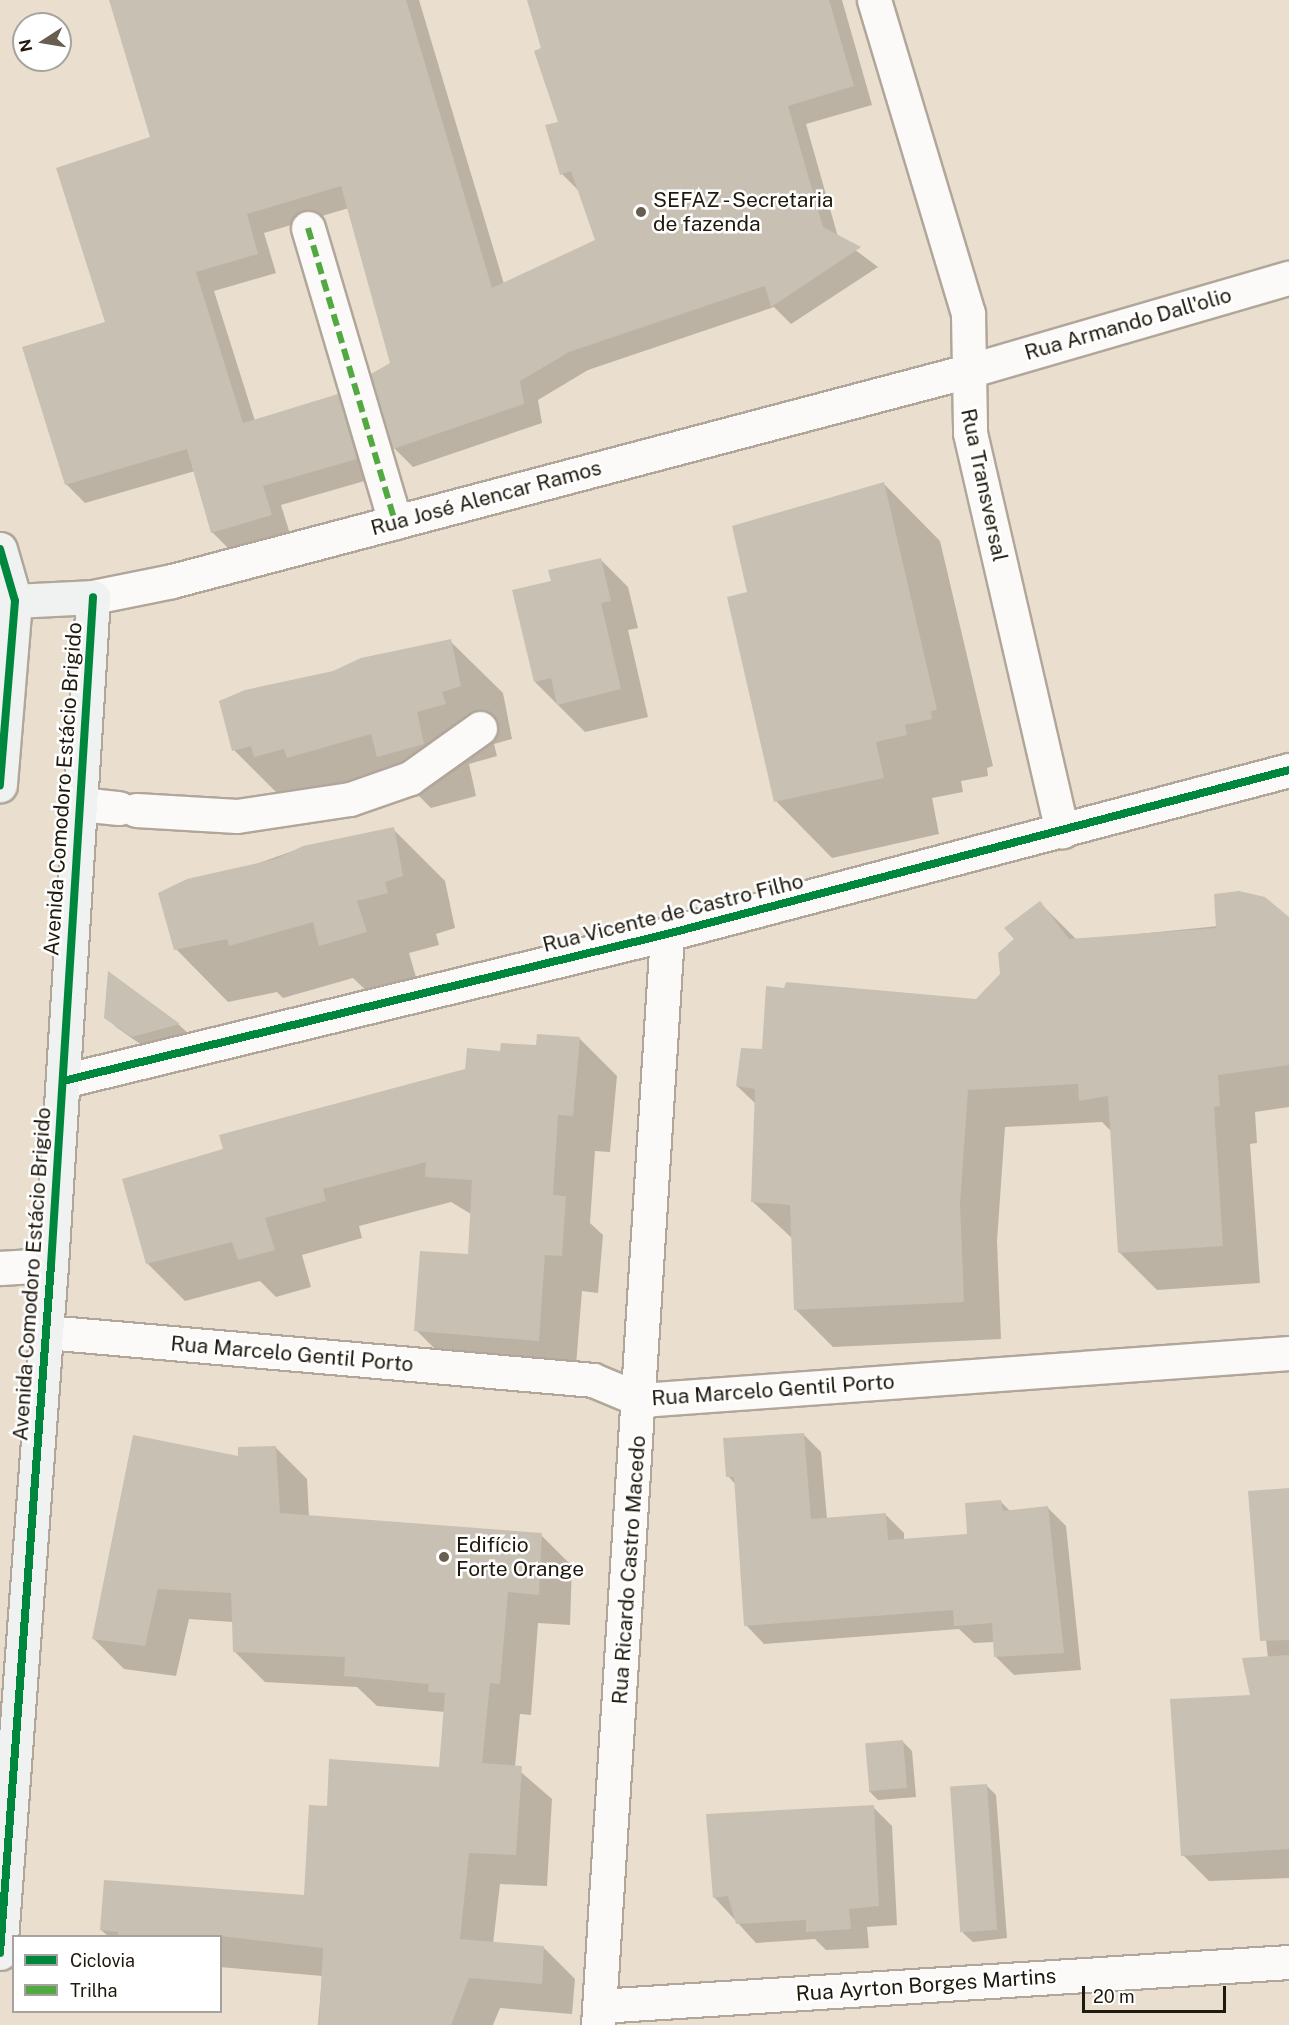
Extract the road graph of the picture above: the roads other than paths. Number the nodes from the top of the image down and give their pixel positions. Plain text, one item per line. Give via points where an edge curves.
1 (874, 0) edge
2 (308, 228) dead end
3 (1289, 278) edge
4 (968, 371) junction
5 (395, 522) junction
6 (0, 549) edge
7 (93, 597) junction
8 (8, 600) edge
9 (480, 728) dead end
10 (1289, 770) edge
11 (0, 785) edge
12 (80, 804) junction
13 (1062, 832) junction
14 (667, 934) junction
15 (63, 1081) junction
16 (51, 1265) junction
17 (0, 1268) edge
18 (46, 1332) junction
19 (1289, 1353) edge
20 (641, 1400) junction
21 (0, 1942) edge
22 (1289, 1962) edge
23 (598, 2016) edge

1 - 4 street, Rua Transversal via 968,313
2 - 5 street
3 - 4 street, Rua Armando Dall'olio
4 - 5 street, Rua José Alencar Ramos
4 - 13 street, Rua Transversal via 970,433
5 - 7 street, Rua José Alencar Ramos
6 - 8 main road
7 - 8 main road, Rua José Alencar Ramos
7 - 12 main road, Avenida Comodoro Estácio Brigido
8 - 11 main road
9 - 12 street via 410,778 350,800 237,816
10 - 13 street, Rua Vicente de Castro Filho
12 - 15 main road, Avenida Comodoro Estácio Brigido
13 - 14 street, Rua Vicente de Castro Filho
14 - 15 street, Rua Vicente de Castro Filho
14 - 20 street, Rua Ricardo Castro Macedo
15 - 16 main road, Avenida Comodoro Estácio Brigido
16 - 17 street
16 - 18 main road, Avenida Comodoro Estácio Brigido
18 - 20 street, Rua Marcelo Gentil Porto via 593,1380
18 - 21 main road, Avenida Comodoro Estácio Brigido
19 - 20 street, Rua Marcelo Gentil Porto
20 - 23 street, Rua Ricardo Castro Macedo
22 - 23 street, Rua Ayrton Borges Martins

